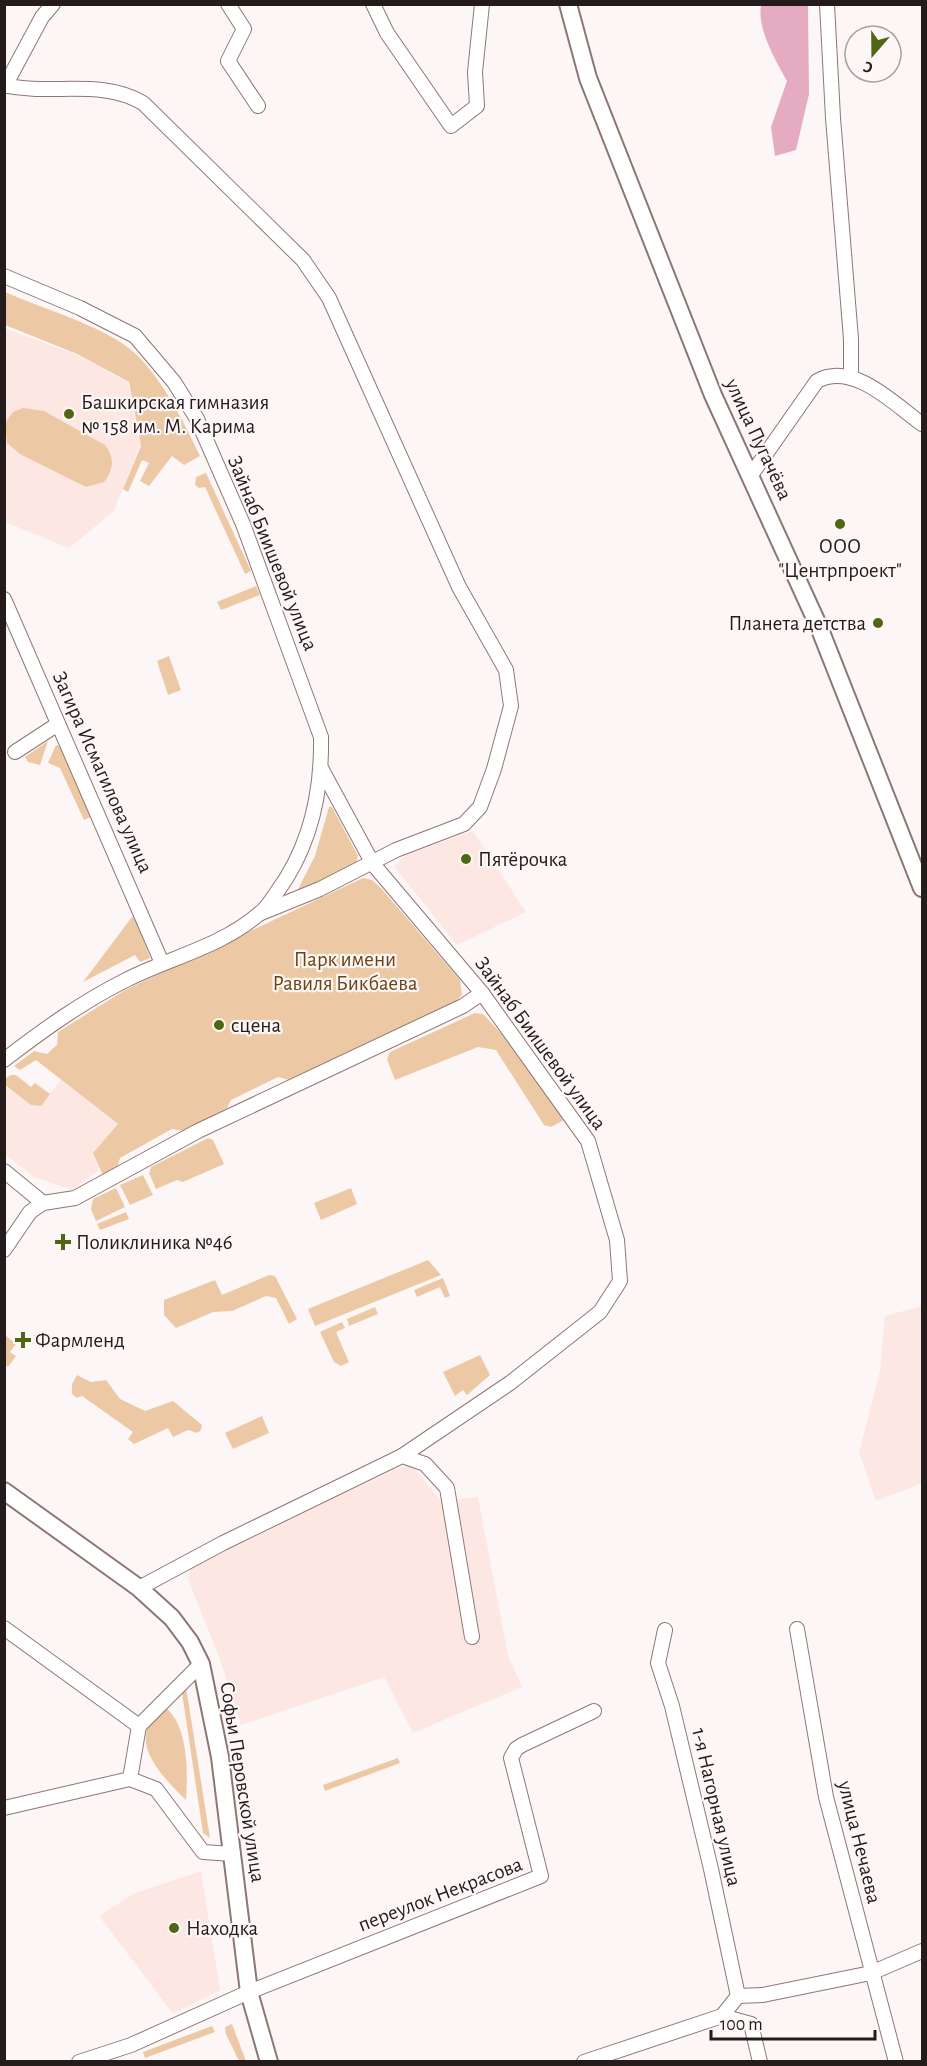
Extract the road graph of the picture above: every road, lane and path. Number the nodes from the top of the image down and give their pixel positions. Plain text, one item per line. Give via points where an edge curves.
1 (53, 4) edge
2 (228, 4) edge
3 (482, 4) edge
4 (568, 4) edge
5 (827, 4) edge
6 (374, 5) edge
7 (5, 86) edge
8 (258, 106) dead end
9 (4, 276) edge
10 (851, 376) junction
11 (922, 424) edge
12 (752, 475) junction
13 (4, 599) edge
14 (58, 724) junction
15 (15, 752) dead end
16 (321, 768) junction
17 (373, 864) junction
18 (922, 888) edge
19 (261, 913) junction
20 (162, 963) junction
21 (482, 993) junction
22 (4, 1060) edge
23 (4, 1171) edge
24 (43, 1203) junction
25 (4, 1250) edge
26 (402, 1456) junction
27 (4, 1491) edge
28 (139, 1588) junction
29 (4, 1628) edge
30 (797, 1629) dead end
31 (665, 1630) dead end
32 (472, 1637) dead end
33 (201, 1664) junction
34 (594, 1711) dead end
35 (139, 1726) junction
36 (130, 1779) junction
37 (4, 1808) edge
38 (233, 1854) junction
39 (922, 1951) edge
40 (871, 1973) junction
41 (249, 1992) junction
42 (738, 1996) junction
43 (722, 2016) junction
44 (602, 2059) edge
45 (79, 2061) edge
46 (269, 2061) edge
47 (584, 2061) edge
48 (760, 2061) edge
49 (896, 2061) edge

1 - 7 street
2 - 8 street via 244,29 228,61
3 - 6 street via 475,72 477,106 451,126 387,33
4 - 12 main road, улица Пугачёва via 588,78 713,395
5 - 10 street
7 - 17 street via 113,90 128,94 143,103 303,261 329,298 459,587 507,670 511,706 480,807 464,824 396,850
9 - 16 street, Зайнаб Биишевой улица via 135,336 174,382 197,419 243,524 321,737
10 - 11 street
10 - 12 street via 828,375 817,381
12 - 18 main road, улица Пугачёва via 819,627
13 - 14 street, Загира Исмагилова улица
14 - 15 street
14 - 20 street, Загира Исмагилова улица
16 - 17 street, Зайнаб Биишевой улица
16 - 19 street, Зайнаб Биишевой улица via 312,819 296,863
17 - 19 street
17 - 21 street, Зайнаб Биишевой улица
19 - 20 street, Зайнаб Биишевой улица via 228,934
20 - 22 street, Зайнаб Биишевой улица via 46,1027
21 - 24 street via 463,1006 198,1131 75,1198
21 - 26 street, Зайнаб Биишевой улица via 588,1141 617,1240 620,1281 600,1312 563,1344
23 - 24 street
24 - 25 street via 30,1212
26 - 28 street, Зайнаб Биишевой улица
26 - 32 street via 425,1464 447,1488
27 - 28 main road, Софьи Перовской улица
28 - 33 main road, Софьи Перовской улица via 172,1618
29 - 35 street
30 - 40 street, улица Нечаева via 826,1797
31 - 42 street, 1-я Нагорная улица via 658,1663 672,1706
33 - 35 street
33 - 38 main road, Софьи Перовской улица via 220,1757
34 - 41 street, переулок Некрасова via 522,1745 511,1758 542,1876
35 - 36 street
36 - 37 street
36 - 38 street via 156,1789 203,1852
38 - 41 main road, Софьи Перовской улица
39 - 40 street
40 - 42 street via 762,1995
40 - 49 street, улица Нечаева
41 - 45 street via 131,2045
41 - 46 main road, Софьи Перовской улица
42 - 43 street
43 - 44 street
43 - 48 street via 751,2024
44 - 47 street

